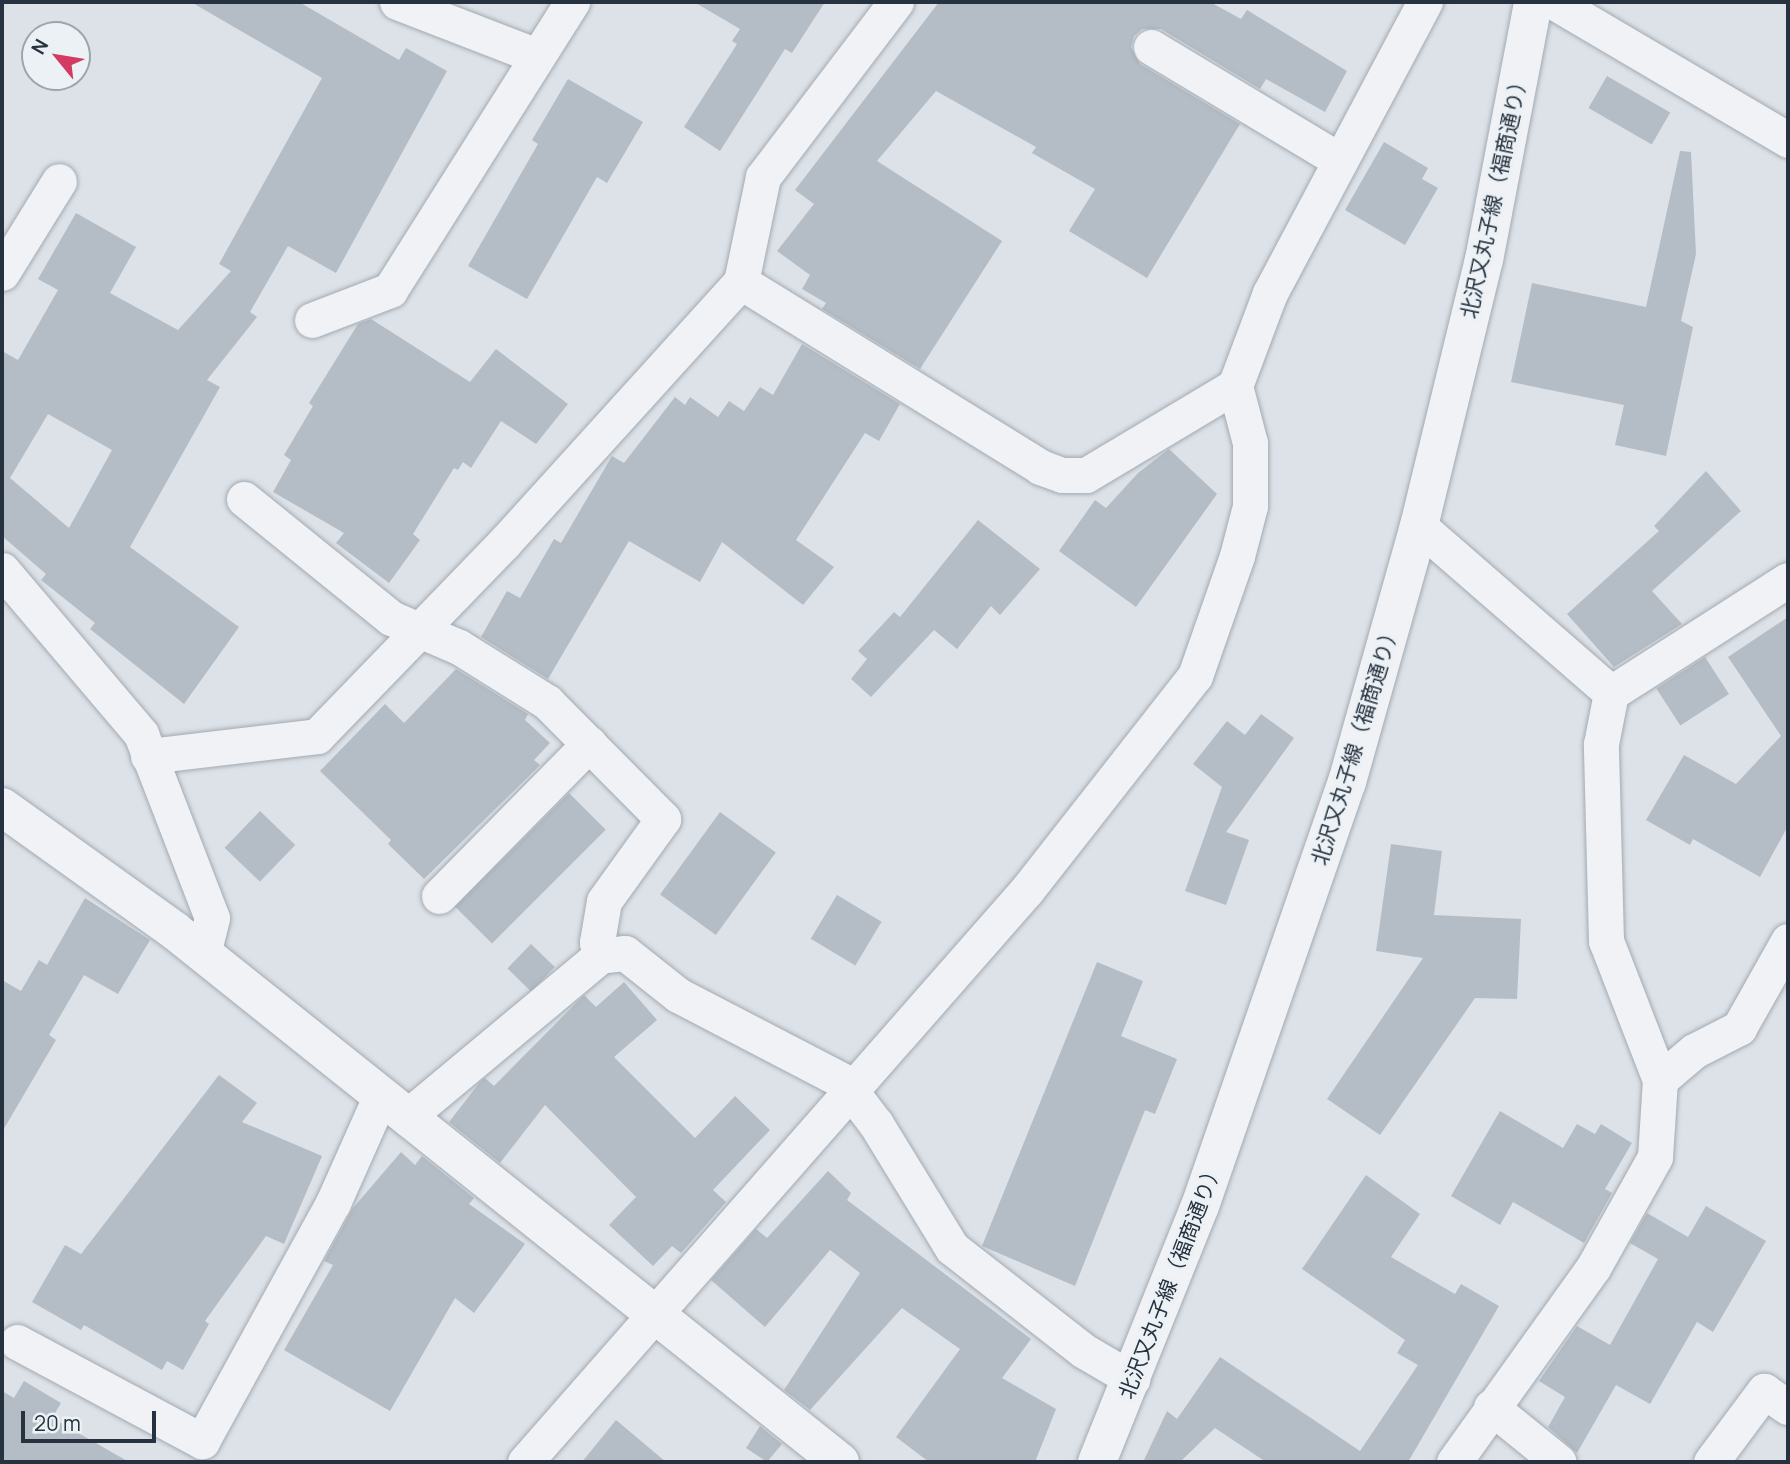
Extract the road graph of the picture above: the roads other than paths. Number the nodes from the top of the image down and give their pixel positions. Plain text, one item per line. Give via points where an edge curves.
1 (397, 2) edge
2 (572, 2) edge
3 (896, 2) edge
4 (1425, 2) edge
5 (1533, 2) edge
6 (1554, 2) edge
7 (1151, 47) dead end
8 (537, 57) junction
9 (1788, 140) edge
10 (1339, 160) junction
11 (60, 181) dead end
12 (2, 273) edge
13 (741, 282) junction
14 (312, 320) dead end
15 (1235, 386) junction
16 (244, 499) dead end
17 (1419, 526) junction
18 (2, 570) edge
19 (1788, 580) edge
20 (419, 631) junction
21 (1611, 693) junction
22 (589, 744) junction
23 (148, 756) junction
24 (2, 807) edge
25 (439, 896) dead end
26 (1788, 940) edge
27 (203, 954) junction
28 (600, 956) junction
29 (1660, 1080) junction
30 (850, 1094) junction
31 (395, 1105) junction
32 (656, 1311) junction
33 (17, 1342) dead end
34 (1132, 1379) junction
35 (1491, 1407) junction
36 (1788, 1407) edge
37 (525, 1462) edge
38 (840, 1462) edge
39 (1097, 1462) edge
40 (1454, 1462) edge
41 (1559, 1462) edge
42 (1711, 1462) edge

1 - 8 street
2 - 8 street
3 - 13 street via 763,177
4 - 10 street
5 - 17 street, 北沢又丸子線（福商通り） via 1484,260
6 - 9 street
7 - 10 street
8 - 14 street via 390,290
10 - 15 street via 1270,293
11 - 12 street
13 - 15 street via 1040,467 1062,475 1086,475
13 - 20 street
15 - 30 street via 1250,443 1250,506 1195,676 1027,890
16 - 20 street via 391,618
17 - 21 street
17 - 34 street, 北沢又丸子線（福商通り） via 1347,782 1278,991
18 - 23 street via 141,734
19 - 21 street
20 - 22 street via 459,647 547,702
20 - 23 street via 317,736
21 - 29 street via 1601,744 1605,941
22 - 25 street
22 - 28 street via 663,819 604,901 597,942
23 - 27 street via 212,918
24 - 27 street
26 - 29 street via 1739,1028 1694,1051
27 - 31 street
28 - 30 street via 625,953 678,995 843,1082
28 - 31 street
29 - 35 street via 1655,1157 1593,1268
30 - 32 street
30 - 34 street via 876,1124 952,1248 1084,1351
31 - 32 street
31 - 33 street via 333,1203 202,1441
32 - 37 street
32 - 38 street
34 - 39 street, 北沢又丸子線（福商通り）
35 - 40 street
35 - 41 street
36 - 42 street via 1764,1391

